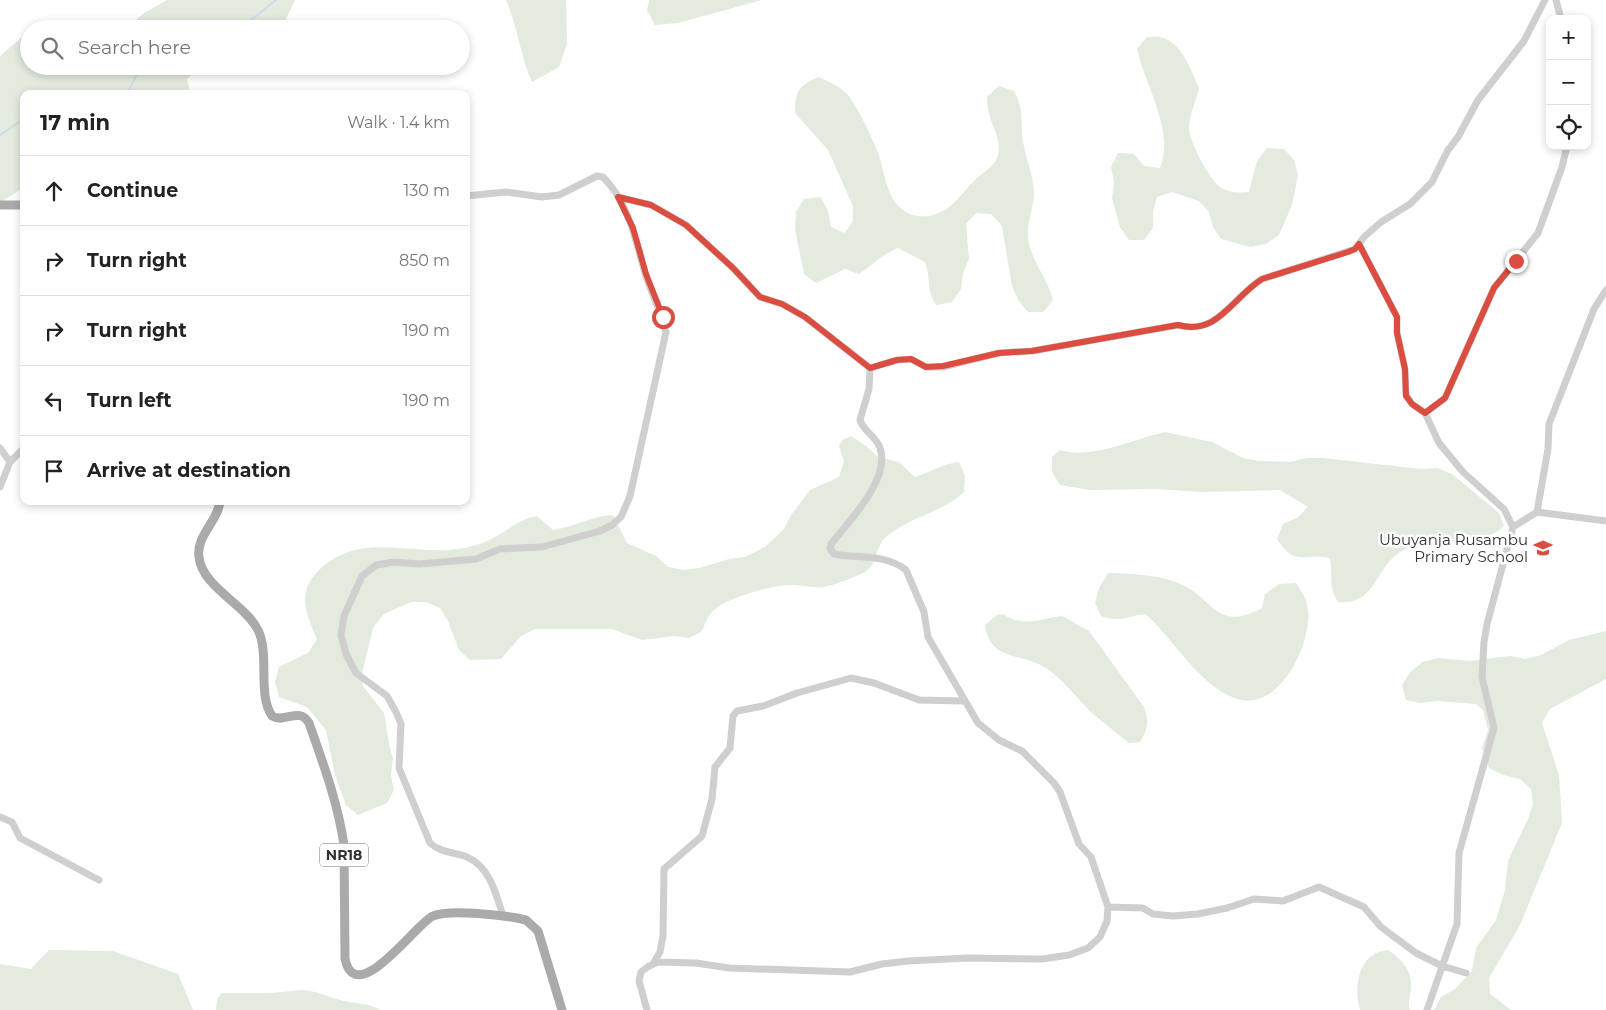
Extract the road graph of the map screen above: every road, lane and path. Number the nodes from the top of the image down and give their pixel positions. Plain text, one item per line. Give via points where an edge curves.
1 (1545, 0) edge
2 (1556, 0) edge
3 (1559, 15) edge
4 (1565, 150) edge
5 (470, 196) edge
6 (618, 197) junction
7 (0, 205) edge
8 (20, 205) edge
9 (1359, 244) junction
10 (1606, 290) edge
11 (870, 368) junction
12 (1425, 413) junction
13 (0, 448) edge
14 (20, 452) edge
15 (10, 462) junction
16 (0, 487) edge
17 (218, 505) edge
18 (1537, 512) junction
19 (1606, 521) edge
20 (1513, 527) junction
21 (964, 701) junction
22 (0, 817) edge
23 (100, 880) dead end
24 (1108, 906) junction
25 (503, 916) junction
26 (653, 964) junction
27 (1442, 966) junction
28 (1466, 973) dead end
29 (562, 1010) edge
30 (647, 1010) edge
31 (1426, 1010) edge

1 - 9 street via 1524,41 1478,100 1432,182 1410,204 1381,222
2 - 3 street
4 - 12 street via 1538,233 1494,288 1445,398
5 - 6 street via 506,192 559,195 597,176 607,181
6 - 11 street via 651,205 686,225 760,297 782,304 805,317
6 - 25 street via 633,228 666,332 630,496 620,517 600,531 542,547 500,549 476,558 444,562 376,565 362,576 344,616 341,635 356,673 387,696 401,724 399,768 430,843 436,848 467,857 482,867 494,887
7 - 8 main road
9 - 11 street via 1348,252 1262,279 1249,287 1208,326 1178,325 1032,351 999,353 943,366 926,367 911,359
9 - 12 street via 1397,317 1406,396
10 - 18 street via 1594,309 1549,424
11 - 21 street via 869,389 860,420 880,447 883,460 880,474 830,549 834,554 880,558 906,570 924,612 928,637
12 - 20 street via 1439,443 1469,478 1504,509
13 - 15 street
14 - 15 street
15 - 16 street
17 - 25 main road, NR18 via 200,542 199,560 205,575 258,630 263,645 267,704 272,716 281,718 298,714 309,723 342,827 345,959 349,972 358,979 364,979 380,971 432,916 447,913
18 - 19 street
18 - 20 street
20 - 27 street via 1484,642 1482,678 1494,728 1459,853 1457,924
21 - 24 street via 978,723 999,740 1022,751 1054,783 1079,844 1091,857
21 - 26 street via 919,700 851,678 764,706 737,711 733,716 730,748 715,767 712,799 702,836 664,869 664,936
22 - 23 street via 12,822 20,838
24 - 26 street via 1107,921 1100,936 1088,948 1069,956 908,961 850,972 728,968 696,963
24 - 27 street via 1143,908 1153,914 1173,916 1198,914 1254,899 1288,899 1318,887 1364,907 1380,927 1416,953
25 - 29 main road, NR18 via 526,920 538,931
26 - 30 street via 641,972
27 - 28 street
27 - 31 street

